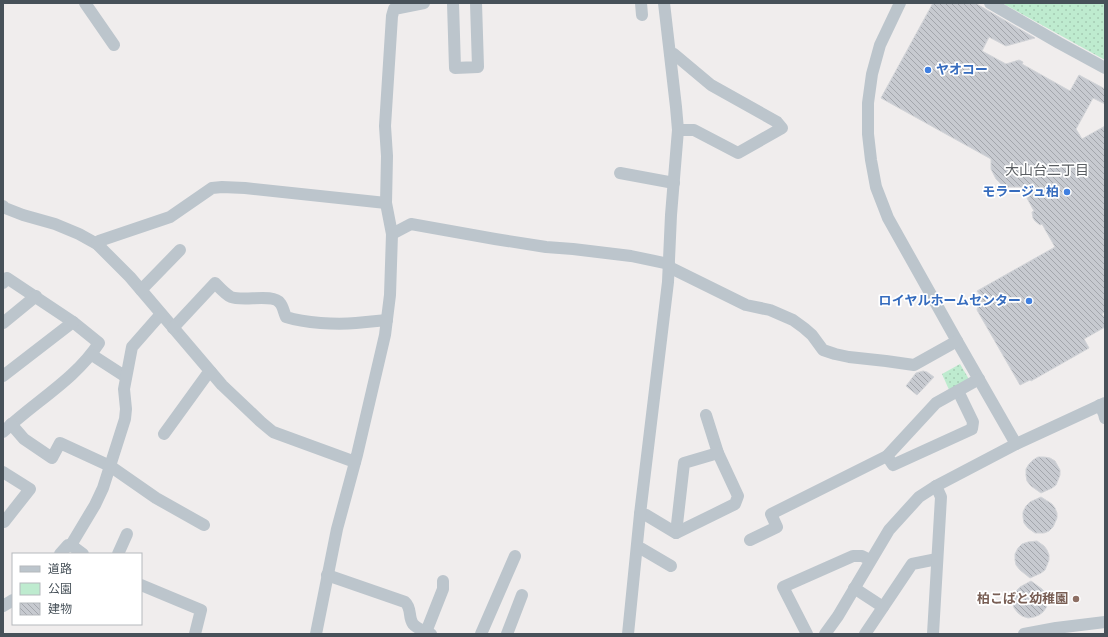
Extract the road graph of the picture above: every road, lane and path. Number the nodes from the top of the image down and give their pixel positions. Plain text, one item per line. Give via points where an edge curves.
1 (85, 3) edge
2 (424, 3) edge
3 (453, 3) edge
4 (476, 3) edge
5 (641, 3) edge
6 (664, 3) edge
7 (900, 3) edge
8 (990, 3) edge
9 (390, 6) edge
10 (642, 15) dead end
11 (114, 45) dead end
12 (670, 54) junction
13 (1105, 68) edge
14 (678, 130) junction
15 (620, 173) dead end
16 (674, 183) junction
17 (386, 203) junction
18 (3, 206) edge
19 (390, 220) junction
20 (411, 224) junction
21 (392, 234) junction
22 (97, 244) junction
23 (180, 250) dead end
24 (669, 265) junction
25 (3, 283) edge
26 (141, 290) junction
27 (36, 296) junction
28 (161, 314) junction
29 (387, 320) junction
30 (73, 322) junction
31 (3, 323) edge
32 (173, 328) junction
33 (957, 341) junction
34 (92, 354) junction
35 (211, 372) junction
36 (3, 376) edge
37 (126, 377) junction
38 (979, 379) junction
39 (958, 391) junction
40 (1103, 404) edge
41 (706, 415) dead end
42 (1105, 418) edge
43 (7, 428) edge
44 (164, 434) dead end
45 (1016, 444) junction
46 (718, 453) junction
47 (887, 456) junction
48 (355, 462) junction
49 (110, 466) junction
50 (3, 472) edge
51 (936, 486) junction
52 (640, 514) junction
53 (3, 520) edge
54 (204, 525) dead end
55 (676, 533) junction
56 (127, 534) dead end
57 (750, 540) dead end
58 (71, 545) junction
59 (637, 548) junction
60 (61, 553) edge
61 (82, 553) edge
62 (118, 553) edge
63 (515, 556) dead end
64 (937, 559) junction
65 (870, 560) junction
66 (671, 566) dead end
67 (327, 575) junction
68 (443, 581) dead end
69 (142, 585) edge
70 (854, 588) junction
71 (522, 595) dead end
72 (12, 601) edge
73 (3, 606) edge
74 (883, 607) junction
75 (1105, 622) edge
76 (429, 633) edge
77 (195, 634) edge
78 (316, 634) edge
79 (481, 634) edge
80 (507, 634) edge
81 (628, 634) edge
82 (807, 634) edge
83 (825, 634) edge
84 (865, 634) edge
85 (933, 634) edge
86 (1024, 634) edge

1 - 11 street
2 - 9 street
3 - 4 street via 455,68 478,67
5 - 10 street
6 - 12 street
7 - 33 street via 880,45 872,74 868,103 871,160 876,187 888,218
8 - 13 street
9 - 17 street via 392,16 385,126
12 - 14 street
12 - 14 street via 674,54 711,85 777,122 782,128 738,153 694,130
14 - 16 street
15 - 16 street
16 - 24 street
17 - 19 street
17 - 22 street via 245,188 212,188 170,217 99,241
18 - 22 street via 55,224
19 - 20 street
19 - 21 street
20 - 21 street
20 - 24 street via 546,247 631,256
21 - 29 street
22 - 26 street
23 - 26 street
24 - 33 street via 746,305 770,310 793,320 812,335 824,350 835,354 914,365
24 - 52 street
25 - 27 street via 7,278
26 - 28 street
27 - 30 street
27 - 31 street
28 - 32 street
28 - 37 street via 132,347
29 - 32 street via 329,324 294,319 286,317 277,300 231,297 215,283
29 - 48 street
30 - 34 street via 99,343
30 - 36 street
32 - 35 street
33 - 38 street
34 - 37 street
34 - 43 street via 78,370
35 - 44 street
35 - 48 street via 273,432
37 - 49 street via 125,419
38 - 39 street
38 - 45 street
39 - 47 street via 936,403
39 - 47 street via 973,422 972,429 892,465
40 - 42 street
40 - 45 street
41 - 46 street
43 - 49 street via 52,458 60,443
45 - 51 street
46 - 55 street via 684,463
46 - 55 street via 738,496 735,504
47 - 57 street via 771,514 777,527
48 - 67 street
49 - 54 street via 156,498
49 - 58 street via 96,505
50 - 53 street via 30,489 4,522
51 - 64 street via 941,497
51 - 65 street via 919,497 889,530
52 - 55 street
52 - 59 street
56 - 62 street
58 - 60 street
58 - 61 street
59 - 66 street
59 - 81 street
63 - 79 street
64 - 74 street via 912,564
64 - 85 street
65 - 70 street
65 - 82 street via 862,556 853,556 783,587
67 - 76 street via 405,602 414,625
67 - 78 street
68 - 76 street via 443,589
69 - 77 street via 201,610
70 - 74 street
70 - 83 street
71 - 80 street
72 - 73 street
74 - 84 street
75 - 86 street

